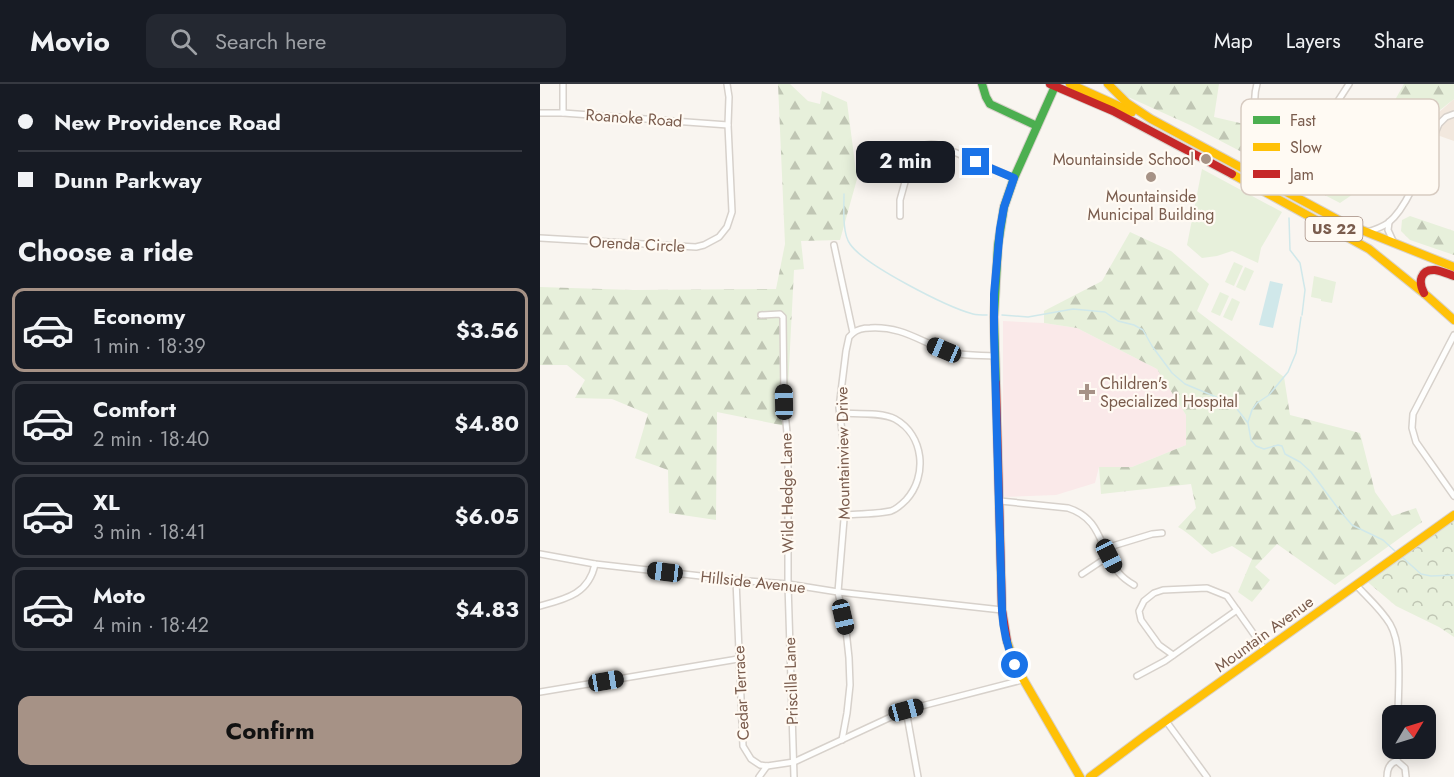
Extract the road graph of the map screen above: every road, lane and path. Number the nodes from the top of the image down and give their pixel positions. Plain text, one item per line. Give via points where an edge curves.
1 (563, 84) edge
2 (727, 84) edge
3 (982, 84) edge
4 (1070, 84) edge
5 (1108, 84) edge
6 (1257, 84) edge
7 (1349, 84) edge
8 (1053, 85) edge
9 (1254, 99) edge
10 (1339, 99) edge
11 (563, 112) junction
12 (540, 113) edge
13 (1454, 114) edge
14 (1151, 119) junction
15 (728, 124) junction
16 (1439, 124) edge
17 (1037, 126) junction
18 (1241, 167) edge
19 (1014, 178) junction
20 (1241, 179) edge
21 (1271, 195) edge
22 (1292, 195) edge
23 (1409, 195) edge
24 (900, 216) dead end
25 (1389, 222) junction
26 (1365, 232) junction
27 (540, 238) edge
28 (1396, 244) junction
29 (834, 245) dead end
30 (1454, 267) edge
31 (1454, 276) edge
32 (1426, 295) junction
33 (761, 315) dead end
34 (1454, 320) edge
35 (853, 333) junction
36 (1454, 335) edge
37 (995, 356) junction
38 (840, 413) junction
39 (1454, 496) edge
40 (1000, 501) junction
41 (844, 515) junction
42 (1454, 515) edge
43 (1162, 533) dead end
44 (1106, 548) junction
45 (540, 554) edge
46 (1109, 556) junction
47 (595, 564) junction
48 (1082, 574) dead end
49 (736, 580) junction
50 (788, 584) junction
51 (1134, 585) dead end
52 (1356, 585) junction
53 (838, 592) junction
54 (540, 606) edge
55 (1002, 610) junction
56 (1237, 610) junction
57 (1265, 650) junction
58 (1173, 655) junction
59 (738, 659) junction
60 (1137, 676) dead end
61 (1022, 680) junction
62 (540, 692) edge
63 (1398, 705) edge
64 (906, 710) junction
65 (1166, 721) junction
66 (842, 740) junction
67 (1397, 761) joint
68 (794, 762) junction
69 (767, 766) junction
70 (759, 777) edge
71 (794, 777) edge
72 (918, 777) edge
73 (1080, 777) edge
74 (1090, 777) edge
75 (1207, 777) edge
76 (1387, 777) edge
77 (1406, 777) edge

1 - 11 street
2 - 15 street, Orenda Circle
3 - 17 main road via 990,104
4 - 14 main road, US 22
5 - 14 main road
6 - 9 street
7 - 10 street
8 - 17 main road
8 - 20 main road, US 22 via 1113,111
11 - 12 street, Roanoke Road
11 - 15 street, Roanoke Road
13 - 16 street
14 - 18 main road, US 22
15 - 27 street, Orenda Circle via 732,212 727,227 712,242 696,247
17 - 19 main road
19 - 24 street via 938,145 926,144 914,153 900,200
19 - 37 main road via 998,245
21 - 32 main road, US 22 via 1369,249
22 - 26 main road, US 22
23 - 25 street
25 - 26 street
25 - 28 street via 1389,234
26 - 28 main road, US 22
28 - 30 main road, US 22
29 - 35 street, Mountainview Drive
31 - 32 main road via 1437,270 1424,273 1420,285
32 - 34 main road, US 22
33 - 50 street, Wild Hedge Lane via 783,317
35 - 37 street via 863,328 889,328 956,354
35 - 38 street, Mountainview Drive via 846,351
36 - 39 street via 1413,414 1412,428 1416,442
37 - 40 main road
38 - 41 street, Mountainview Drive
38 - 41 street via 896,420 911,433 920,457 916,483 901,505 892,511
40 - 44 street via 1078,511 1091,522
40 - 55 main road
41 - 53 street, Mountainview Drive
42 - 52 main road, Mountain Avenue
43 - 44 street
44 - 46 street
45 - 47 street, Hillside Avenue
46 - 48 street
46 - 51 street via 1120,574
47 - 49 street, Hillside Avenue
47 - 54 street via 579,591
49 - 50 street, Hillside Avenue
49 - 59 street, Cedar Terrace
50 - 53 street, Hillside Avenue
50 - 68 street, Priscilla Lane
52 - 57 main road, Mountain Avenue
52 - 63 street via 1395,633
53 - 55 street, Hillside Avenue
53 - 66 street, Mountainview Drive via 846,630 850,686
55 - 61 main road via 1008,650
56 - 57 street
56 - 58 street
56 - 58 street via 1227,596 1207,588 1154,593 1139,611 1141,620 1159,645
57 - 65 main road, Mountain Avenue
58 - 60 street
59 - 62 street
59 - 69 street, Cedar Terrace via 743,746 755,762
61 - 64 street
61 - 73 main road
64 - 66 street
64 - 72 street
65 - 74 main road, Mountain Avenue
65 - 75 street
66 - 68 street
67 - 76 street via 1388,768
67 - 77 street via 1405,768
68 - 69 street
68 - 71 street, Priscilla Lane
69 - 70 street

